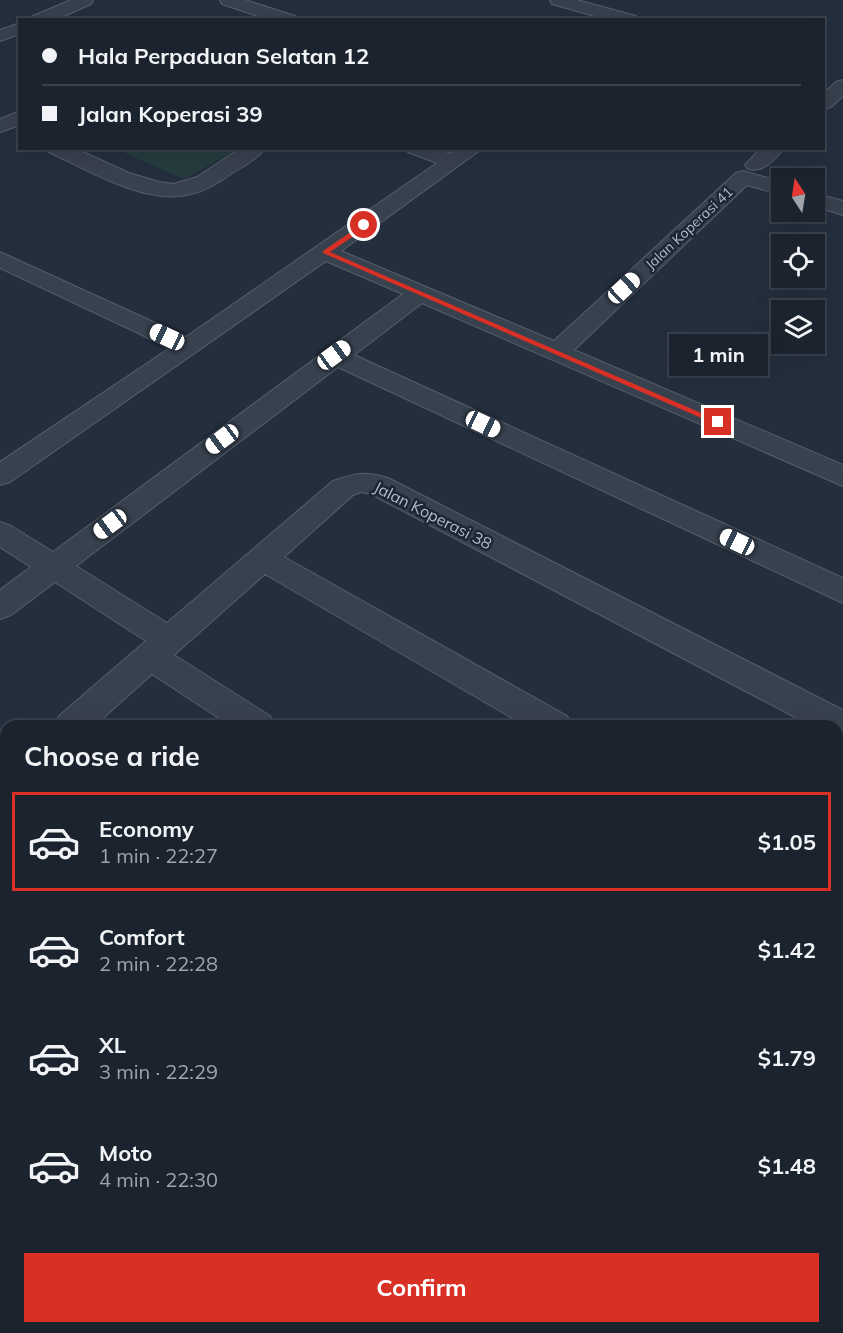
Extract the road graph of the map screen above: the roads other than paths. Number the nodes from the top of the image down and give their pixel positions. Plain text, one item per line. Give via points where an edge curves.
1 (85, 0) edge
2 (228, 0) edge
3 (558, 0) edge
4 (249, 7) junction
5 (44, 18) edge
6 (228, 18) edge
7 (283, 18) edge
8 (623, 18) edge
9 (18, 28) edge
10 (0, 36) edge
11 (825, 74) edge
12 (843, 80) edge
13 (843, 86) edge
14 (825, 102) edge
15 (61, 150) edge
16 (252, 150) edge
17 (429, 150) edge
18 (772, 150) edge
19 (463, 155) edge
20 (749, 171) junction
21 (771, 183) edge
22 (825, 202) edge
23 (843, 208) edge
24 (325, 252) junction
25 (0, 259) edge
26 (420, 293) junction
27 (188, 347) junction
28 (557, 352) junction
29 (334, 355) junction
30 (2, 471) edge
31 (841, 472) edge
32 (0, 533) edge
33 (262, 558) junction
34 (53, 566) junction
35 (843, 591) edge
36 (0, 607) edge
37 (160, 648) junction
38 (77, 720) edge
39 (250, 720) edge
40 (545, 720) edge
41 (831, 720) edge

1 - 5 street
2 - 4 street
3 - 8 street
4 - 6 street
4 - 7 street
9 - 10 street
11 - 12 street
13 - 14 street
15 - 16 street via 163,191 196,185
17 - 19 street
18 - 20 street, Jalan Koperasi 41
19 - 24 street
20 - 21 street
20 - 28 street, Jalan Koperasi 41
22 - 23 street
24 - 26 street
24 - 27 street
25 - 27 street
26 - 28 street
26 - 29 street
27 - 30 street
28 - 31 street
29 - 34 street
29 - 35 street
32 - 34 street
33 - 37 street, Jalan Koperasi 38
33 - 40 street
33 - 41 street, Jalan Koperasi 38 via 343,488 370,482
34 - 36 street
34 - 37 street
37 - 38 street, Jalan Koperasi 38
37 - 39 street

